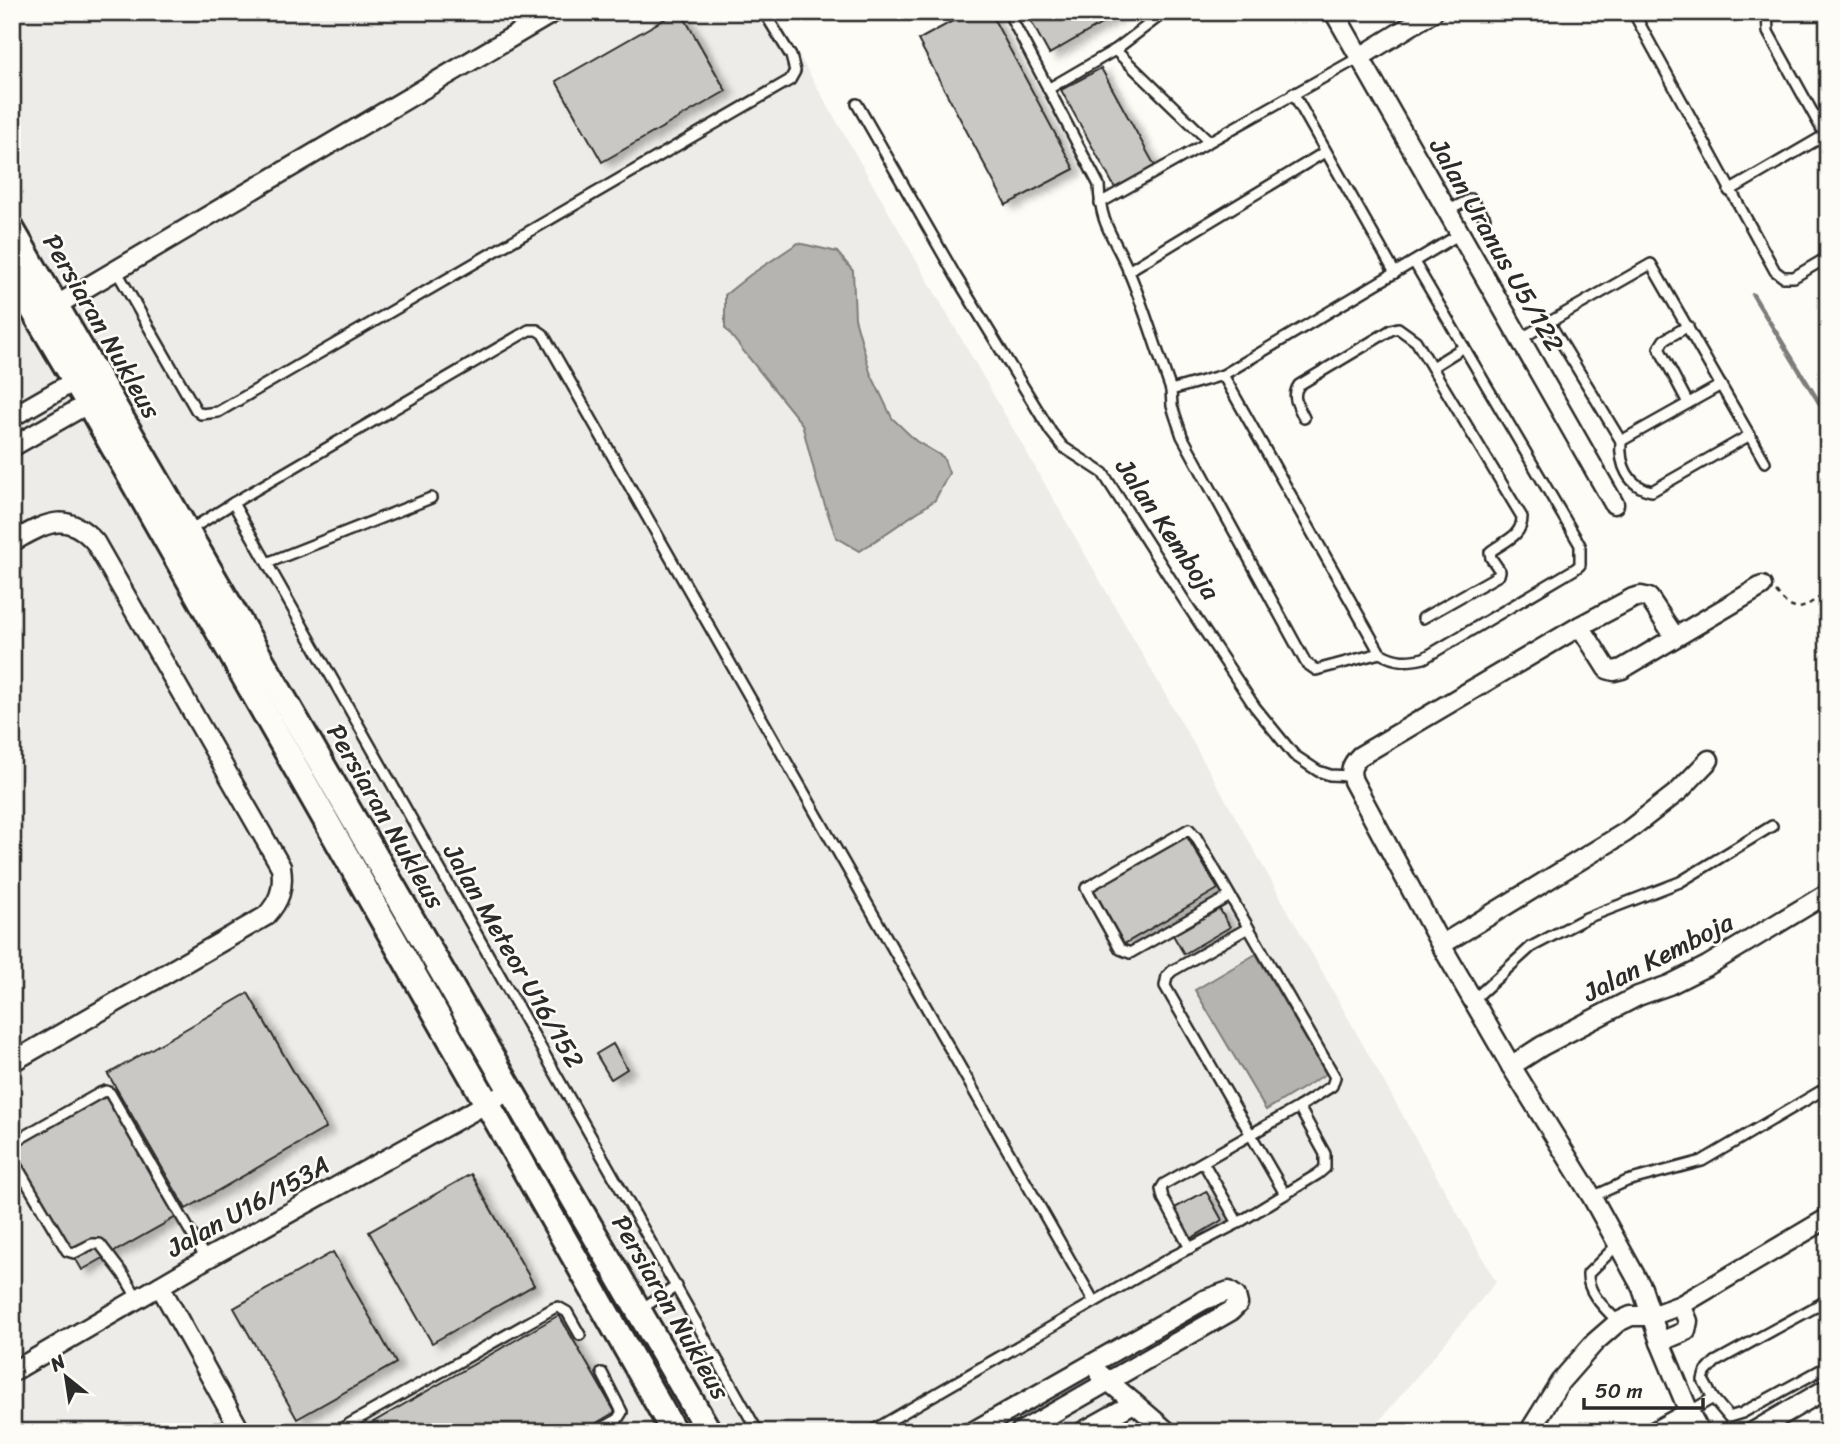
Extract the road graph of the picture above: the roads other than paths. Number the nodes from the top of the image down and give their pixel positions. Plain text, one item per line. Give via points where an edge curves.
1 (554, 12) edge
2 (764, 12) edge
3 (1008, 12) edge
4 (1165, 12) edge
5 (1334, 12) edge
6 (1433, 12) edge
7 (1633, 12) edge
8 (1767, 12) edge
9 (1115, 50) junction
10 (1360, 57) junction
11 (1048, 89) junction
12 (1293, 93) junction
13 (857, 104) dead end
14 (1826, 135) edge
15 (1209, 141) junction
16 (1325, 152) junction
17 (1729, 191) junction
18 (1100, 203) junction
19 (1447, 211) junction
20 (1485, 218) dead end
21 (12, 230) edge
22 (1460, 234) junction
23 (1828, 257) edge
24 (1415, 262) junction
25 (116, 270) junction
26 (1128, 271) junction
27 (1395, 273) junction
28 (12, 274) edge
29 (57, 305) junction
30 (1549, 322) junction
31 (1688, 326) junction
32 (1520, 339) junction
33 (1464, 347) junction
34 (1432, 367) junction
35 (84, 375) junction
36 (1223, 375) junction
37 (1721, 385) junction
38 (1171, 390) junction
39 (98, 398) junction
40 (1688, 403) junction
41 (12, 417) edge
42 (1304, 418) dead end
43 (1750, 435) junction
44 (1621, 441) junction
45 (12, 447) edge
46 (1765, 462) dead end
47 (431, 498) dead end
48 (233, 503) junction
49 (1614, 504) dead end
50 (187, 532) junction
51 (12, 542) edge
52 (267, 563) junction
53 (1762, 586) road end
54 (1423, 618) dead end
55 (1580, 626) junction
56 (1675, 637) junction
57 (1380, 653) junction
58 (1709, 760) dead end
59 (1351, 776) junction
60 (1772, 825) dead end
61 (1828, 892) edge
62 (1230, 896) junction
63 (1248, 928) junction
64 (1441, 945) junction
65 (1473, 1000) junction
66 (12, 1062) edge
67 (1511, 1066) junction
68 (1828, 1087) edge
69 (511, 1090) junction
70 (488, 1103) junction
71 (1300, 1107) junction
72 (1251, 1134) junction
73 (12, 1143) edge
74 (12, 1158) edge
75 (1203, 1162) junction
76 (1285, 1194) junction
77 (1592, 1197) junction
78 (1828, 1218) edge
79 (1238, 1223) junction
80 (1618, 1244) junction
81 (1190, 1248) junction
82 (206, 1259) junction
83 (160, 1286) junction
84 (677, 1286) junction
85 (138, 1299) junction
86 (1828, 1300) edge
87 (1094, 1302) junction
88 (1681, 1305) junction
89 (638, 1310) junction
90 (1651, 1316) junction
91 (1618, 1322) junction
92 (580, 1335) dead end
93 (1660, 1342) junction
94 (1089, 1365) junction
95 (1828, 1366) edge
96 (12, 1372) edge
97 (602, 1373) dead end
98 (1108, 1382) junction
99 (1828, 1388) edge
100 (1713, 1398) junction
101 (1134, 1403) junction
102 (1689, 1412) junction
103 (241, 1432) edge
104 (335, 1432) edge
105 (596, 1432) edge
106 (674, 1432) edge
107 (709, 1432) edge
108 (758, 1432) edge
109 (870, 1432) edge
110 (972, 1432) edge
111 (1020, 1432) edge
112 (1082, 1432) edge
113 (1168, 1432) edge
114 (1529, 1432) edge
115 (1653, 1432) edge
116 (1700, 1432) edge
117 (1753, 1432) edge

1 - 25 street
2 - 25 lane via 791,56 794,71 790,80 218,412 201,414 196,410
3 - 11 lane
4 - 9 lane
5 - 10 street, Jalan Uranus U5/122
6 - 10 street
7 - 17 lane
8 - 14 lane via 1768,33
9 - 11 lane
9 - 15 lane
10 - 12 lane
10 - 19 street, Jalan Uranus U5/122
11 - 18 lane via 1099,185
12 - 15 lane
12 - 16 lane
13 - 59 lane, Jalan Kemboja via 1051,432 1063,447 1103,473 1240,684 1294,755 1318,771
14 - 17 lane
15 - 18 lane
16 - 26 lane
16 - 27 lane
17 - 23 lane via 1775,271 1783,277 1794,277
18 - 26 lane via 1104,222
19 - 20 lane via 1471,200
19 - 22 street, Jalan Uranus U5/122
21 - 29 street, Persiaran Nukleus
22 - 24 lane
22 - 32 street, Jalan Uranus U5/122
24 - 27 lane
24 - 33 lane
25 - 29 street
26 - 38 lane
27 - 36 lane
28 - 35 street, Persiaran Nukleus
29 - 35 street, Persiaran Nukleus
30 - 31 lane via 1651,264
30 - 32 lane
30 - 44 lane
31 - 37 lane
31 - 40 lane via 1659,348
32 - 49 street, Jalan Uranus U5/122
33 - 34 lane
33 - 57 lane via 1580,545 1580,565 1424,658 1409,662
34 - 42 lane via 1416,341 1398,328 1391,330 1299,385 1294,392
34 - 54 lane via 1522,524 1517,534 1490,552 1499,575
35 - 39 street, Persiaran Nukleus
35 - 41 street
36 - 38 lane
36 - 57 lane
37 - 40 lane
37 - 43 lane
38 - 57 lane via 1182,436 1306,663 1316,670
39 - 45 street
39 - 50 street, Persiaran Nukleus
39 - 70 street, Persiaran Nukleus
40 - 44 lane
43 - 44 lane via 1652,491 1643,490 1624,469
43 - 46 lane
47 - 52 lane
48 - 50 lane
48 - 52 lane, Jalan Meteor U16/152
48 - 87 lane via 529,330 542,334
50 - 69 street, Persiaran Nukleus
51 - 66 street via 52,522 69,522 95,542 281,867 283,881 277,905 266,916
52 - 84 lane, Jalan Meteor U16/152
53 - 56 street
55 - 56 street via 1641,596 1649,597
55 - 56 street via 1607,669 1614,671
55 - 59 street via 1360,756
58 - 64 street via 1679,791 1626,832
59 - 64 street
60 - 65 lane via 1680,882 1586,918 1531,947
61 - 67 street, Jalan Kemboja via 1707,966 1638,996
62 - 62 lane via 1130,953 1121,949 1086,888 1189,829
62 - 63 lane
63 - 71 lane via 1335,1077 1332,1086
63 - 72 lane via 1172,971 1165,982
64 - 65 street
65 - 67 street
67 - 77 street
68 - 77 lane via 1702,1161 1627,1181
69 - 70 street, Jalan U16/153A
69 - 89 street, Persiaran Nukleus
70 - 82 street, Jalan U16/153A
70 - 106 street, Persiaran Nukleus
71 - 72 lane
71 - 76 lane via 1325,1154 1325,1168
72 - 75 lane
72 - 76 lane
73 - 82 lane via 100,1093 110,1093
74 - 85 lane via 67,1251 100,1244
75 - 79 lane
75 - 81 lane via 1161,1189
76 - 79 lane
77 - 80 street
78 - 88 street
79 - 81 lane
80 - 90 street
80 - 91 lane via 1588,1274 1587,1283
81 - 87 lane
82 - 83 street, Jalan U16/153A
83 - 85 street, Jalan U16/153A
83 - 103 street
84 - 89 lane
84 - 108 lane, Jalan Meteor U16/152
85 - 96 street, Jalan U16/153A
86 - 100 lane via 1715,1362 1703,1380
87 - 109 lane
88 - 90 street
88 - 93 street via 1688,1321 1686,1331
89 - 107 street, Persiaran Nukleus
90 - 91 street
90 - 93 street
91 - 114 street via 1560,1382
92 - 104 lane via 563,1308 554,1308
93 - 102 street
94 - 98 street
94 - 98 street via 1204,1300 1229,1291 1236,1296 1238,1304 1231,1311
94 - 110 street
95 - 100 lane via 1735,1416 1725,1414
97 - 105 lane via 622,1412
98 - 101 street
98 - 111 street
99 - 117 street
100 - 102 lane
101 - 112 street
101 - 113 street
102 - 115 street
102 - 116 street

